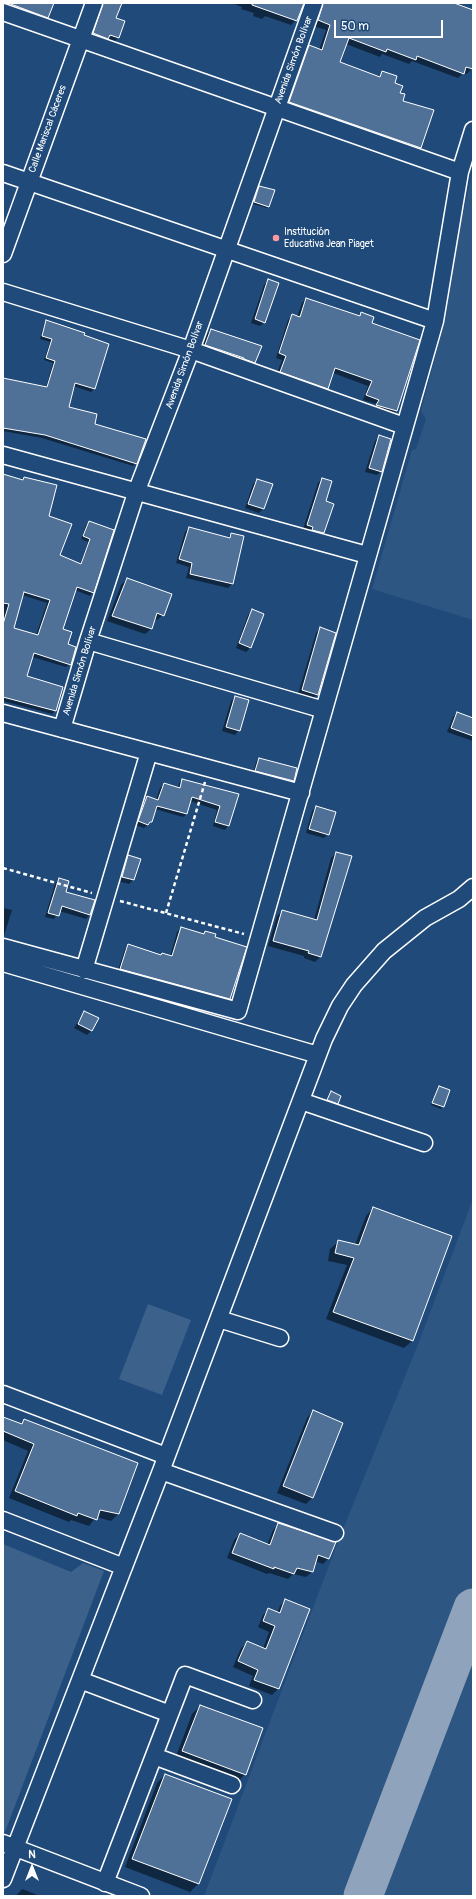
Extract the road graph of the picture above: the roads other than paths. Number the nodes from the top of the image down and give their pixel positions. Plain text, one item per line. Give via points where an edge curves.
1 (94, 3) edge
2 (314, 3) edge
3 (3, 12) edge
4 (81, 39) junction
5 (277, 107) junction
6 (473, 130) edge
7 (460, 172) junction
8 (3, 173) edge
9 (29, 182) junction
10 (227, 249) junction
11 (3, 254) edge
12 (3, 292) edge
13 (435, 321) junction
14 (191, 350) junction
15 (404, 426) junction
16 (3, 455) edge
17 (138, 490) junction
18 (367, 555) junction
19 (88, 641) junction
20 (324, 710) junction
21 (3, 713) edge
22 (62, 729) junction
23 (149, 752) junction
24 (301, 793) junction
25 (473, 887) edge
26 (3, 948) edge
27 (3, 963) edge
28 (84, 970) junction
29 (318, 1055) junction
30 (301, 1101) junction
31 (424, 1143) dead end
32 (218, 1319) junction
33 (280, 1338) dead end
34 (3, 1394) edge
35 (166, 1456) junction
36 (161, 1471) junction
37 (3, 1520) edge
38 (334, 1533) dead end
39 (124, 1567) junction
40 (80, 1680) junction
41 (253, 1700) dead end
42 (170, 1714) junction
43 (154, 1756) junction
44 (232, 1785) dead end
45 (9, 1845) edge
46 (3, 1879) edge
47 (105, 1882) junction
48 (141, 1896) edge

1 - 4 street, Calle Mariscal Cáceres
2 - 5 street, Avenida Simón Bolívar
3 - 4 street
4 - 5 street
4 - 9 street, Calle Mariscal Cáceres
5 - 7 street
5 - 10 street, Avenida Simón Bolívar
6 - 7 street
7 - 13 street
8 - 9 street
9 - 10 street
9 - 11 street, Calle Mariscal Cáceres
10 - 13 street
10 - 14 street, Avenida Simón Bolívar
12 - 14 street
13 - 15 street
14 - 15 street
14 - 17 street, Avenida Simón Bolívar
15 - 18 street
16 - 17 street
17 - 18 street
17 - 19 street, Avenida Simón Bolívar
18 - 20 street
19 - 20 street
19 - 22 street, Avenida Simón Bolívar
20 - 24 street
21 - 22 street
22 - 23 street
23 - 24 street
23 - 28 street
24 - 28 street via 238,1011
25 - 29 street via 459,899 426,918 384,951 354,985 340,1006
26 - 28 street
27 - 29 street
29 - 30 street
30 - 31 street
30 - 32 street
32 - 33 street
32 - 35 street
34 - 35 street
35 - 36 street
36 - 38 street
36 - 39 street
37 - 39 street
39 - 40 street
40 - 42 street
40 - 45 street
41 - 42 street via 185,1675
42 - 43 street
43 - 44 street
43 - 47 street
45 - 46 street
45 - 47 street
47 - 48 street

